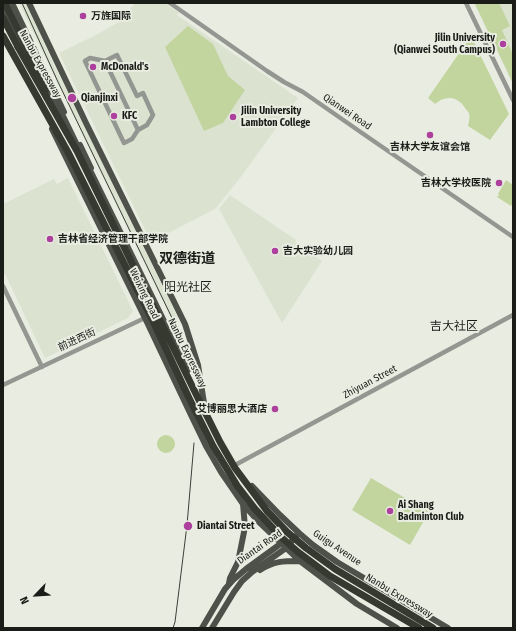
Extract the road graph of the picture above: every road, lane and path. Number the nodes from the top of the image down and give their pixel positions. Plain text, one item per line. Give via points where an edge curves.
1 (5, 3) edge
2 (12, 3) edge
3 (29, 3) edge
4 (170, 3) edge
5 (466, 3) edge
6 (3, 10) edge
7 (3, 18) edge
8 (3, 36) edge
9 (3, 41) edge
10 (12, 53) junction
11 (105, 61) junction
12 (513, 100) edge
13 (138, 130) junction
14 (77, 151) junction
15 (106, 202) junction
16 (513, 237) edge
17 (3, 286) edge
18 (159, 311) junction
19 (513, 315) edge
20 (145, 318) junction
21 (42, 367) junction
22 (3, 385) edge
23 (204, 403) junction
24 (236, 464) junction
25 (243, 504) junction
26 (299, 533) junction
27 (284, 546) junction
28 (300, 561) junction
29 (242, 581) junction
30 (228, 585) junction
31 (202, 628) edge
32 (212, 628) edge
33 (397, 628) edge
34 (419, 628) edge
35 (433, 628) edge
36 (448, 628) edge

1 - 14 highway, bridge
2 - 15 main road
3 - 23 main road, Weixing Road via 185,324 198,366
4 - 16 street, Qianwei Road
5 - 12 street
6 - 15 main road, Weixing Road via 62,114
7 - 14 highway, Nanbu Expressway, bridge
8 - 10 highway, Nanbu Expressway, bridge
9 - 10 highway, bridge
9 - 20 main road, Weixing Road via 44,113
10 - 34 highway, Nanbu Expressway, bridge via 69,154 213,446 238,487 254,508 298,552 330,576
11 - 13 street
11 - 13 street via 117,55 137,96 142,93 152,115 147,125
11 - 13 street via 90,58 84,61 124,143 132,139
14 - 35 highway, Nanbu Expressway, bridge via 217,435 235,468 267,511 287,532 335,569
15 - 18 main road, Weixing Road
17 - 21 street
18 - 20 street, 前进西街
18 - 23 main road, Weixing Road
19 - 24 street, Zhiyuan Street
20 - 21 street, 前进西街
20 - 25 main road, Weixing Road via 206,446
21 - 22 street, 前进西街
23 - 24 main road, Weixing Road
24 - 26 main road, Weixing Road via 247,480
25 - 27 main road, Weixing Road
25 - 30 main road via 245,527 238,562
26 - 27 main road, Diantai Road
26 - 36 main road, Guigu Avenue via 337,562
27 - 28 main road
27 - 29 main road, Diantai Road
27 - 30 main road, Diantai Road via 246,569
28 - 29 main road via 276,562
28 - 33 main road via 357,604
29 - 32 main road, Diantai Road
30 - 31 main road, Diantai Road

